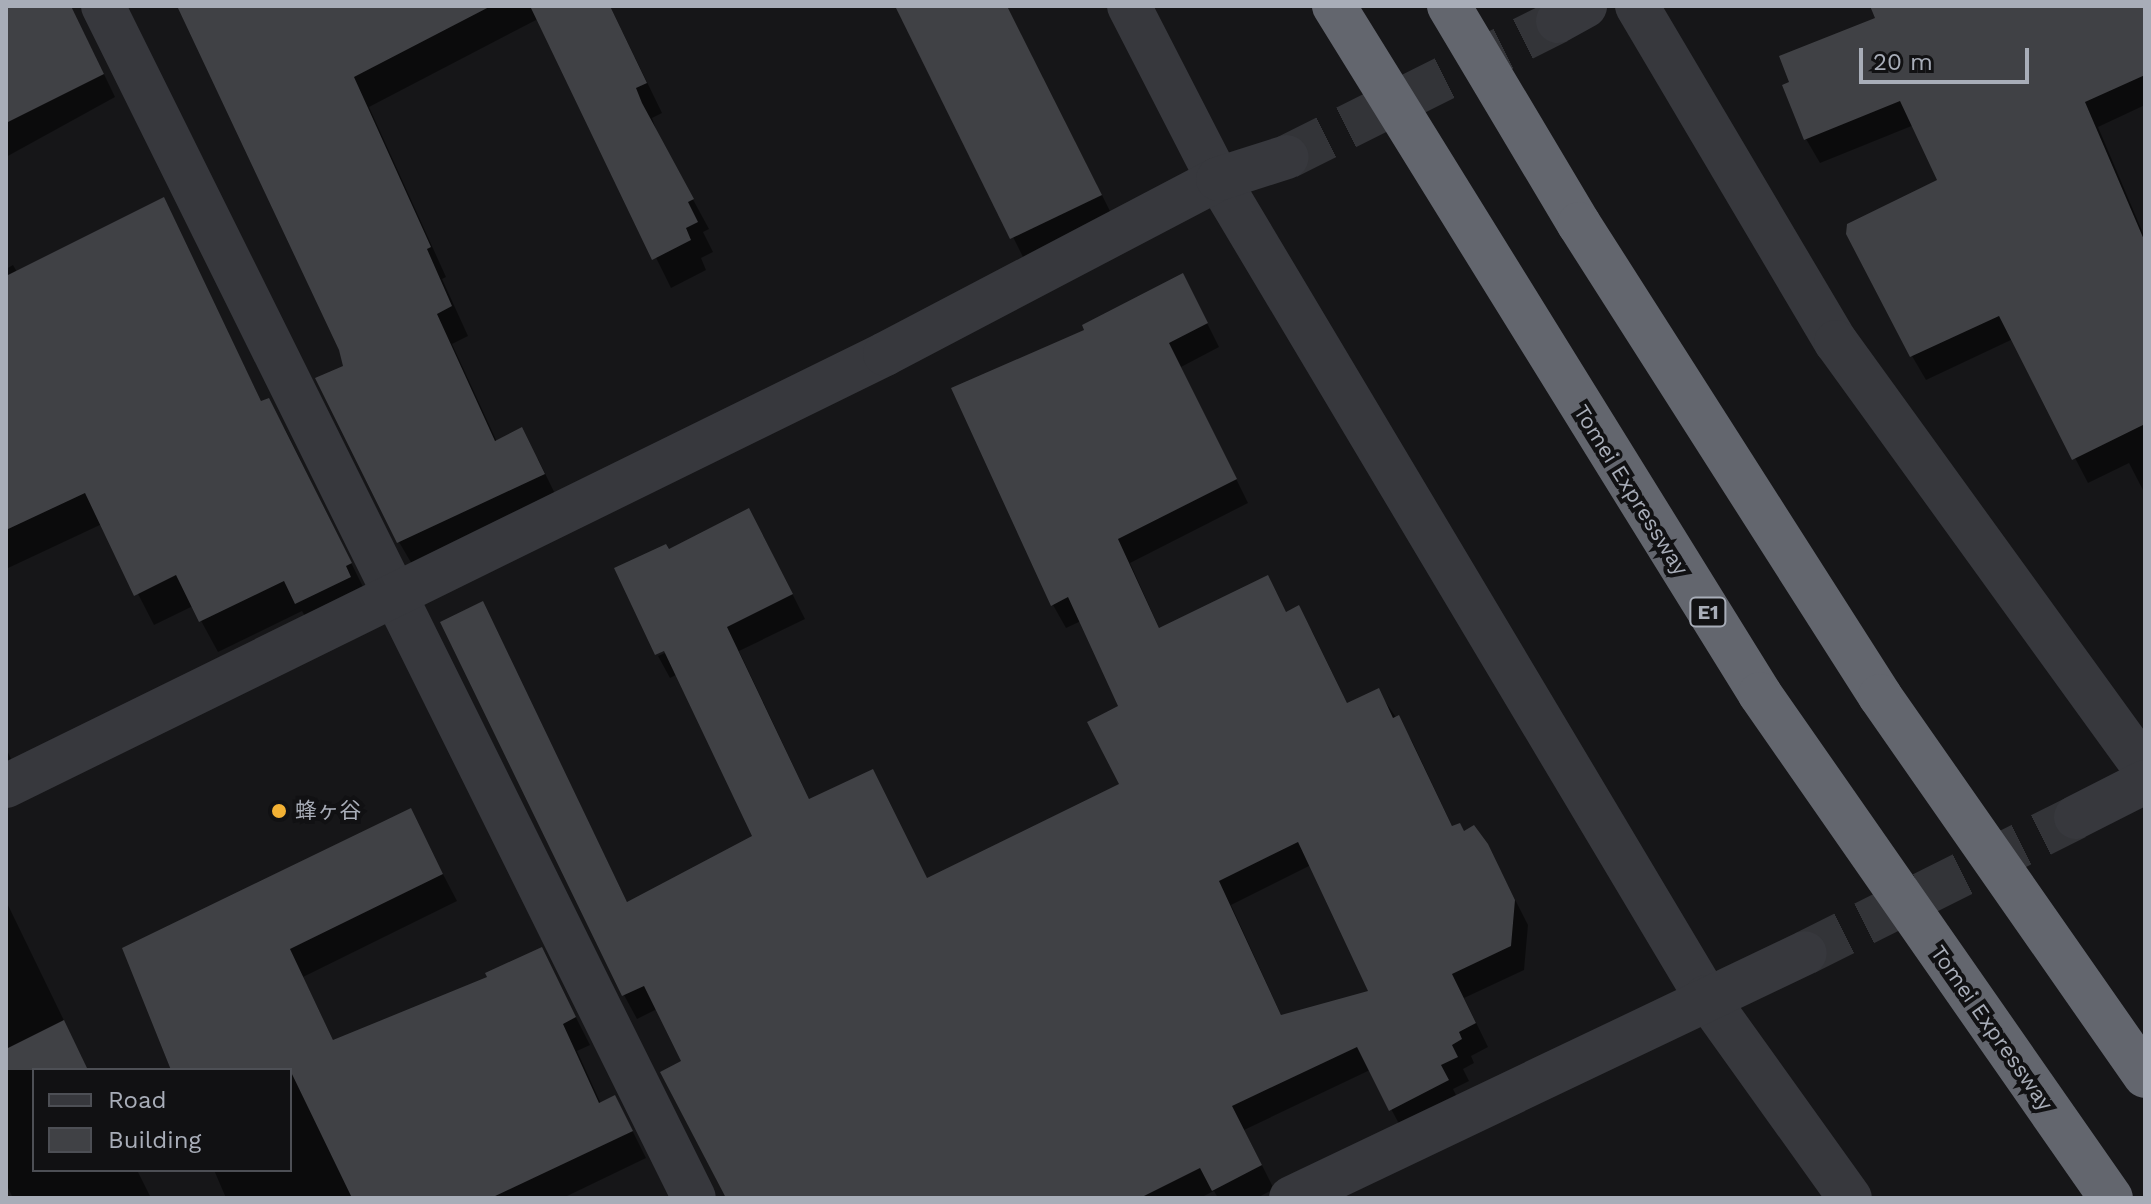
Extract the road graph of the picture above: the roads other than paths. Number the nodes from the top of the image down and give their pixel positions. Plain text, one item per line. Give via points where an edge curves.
1 (103, 6) edge
2 (1129, 6) edge
3 (1334, 6) edge
4 (1449, 6) edge
5 (1637, 6) edge
6 (1287, 157) tunnel mouth
7 (1218, 179) junction
8 (395, 598) junction
9 (2145, 769) edge
10 (2145, 782) edge
11 (6, 786) edge
12 (2076, 817) tunnel mouth
13 (1805, 953) tunnel mouth
14 (1706, 997) junction
15 (2145, 1076) edge
16 (694, 1198) edge
17 (1291, 1198) edge
18 (1850, 1198) edge
19 (2111, 1198) edge

1 - 8 street
2 - 7 street
3 - 19 highway, Tomei Expressway / E1 via 1760,694
4 - 15 highway via 1579,224 1880,696
5 - 9 street via 1836,342
6 - 7 street
7 - 8 street via 885,354
7 - 14 street
8 - 11 street
8 - 16 street
10 - 12 street
13 - 14 street
14 - 17 street
14 - 18 street

